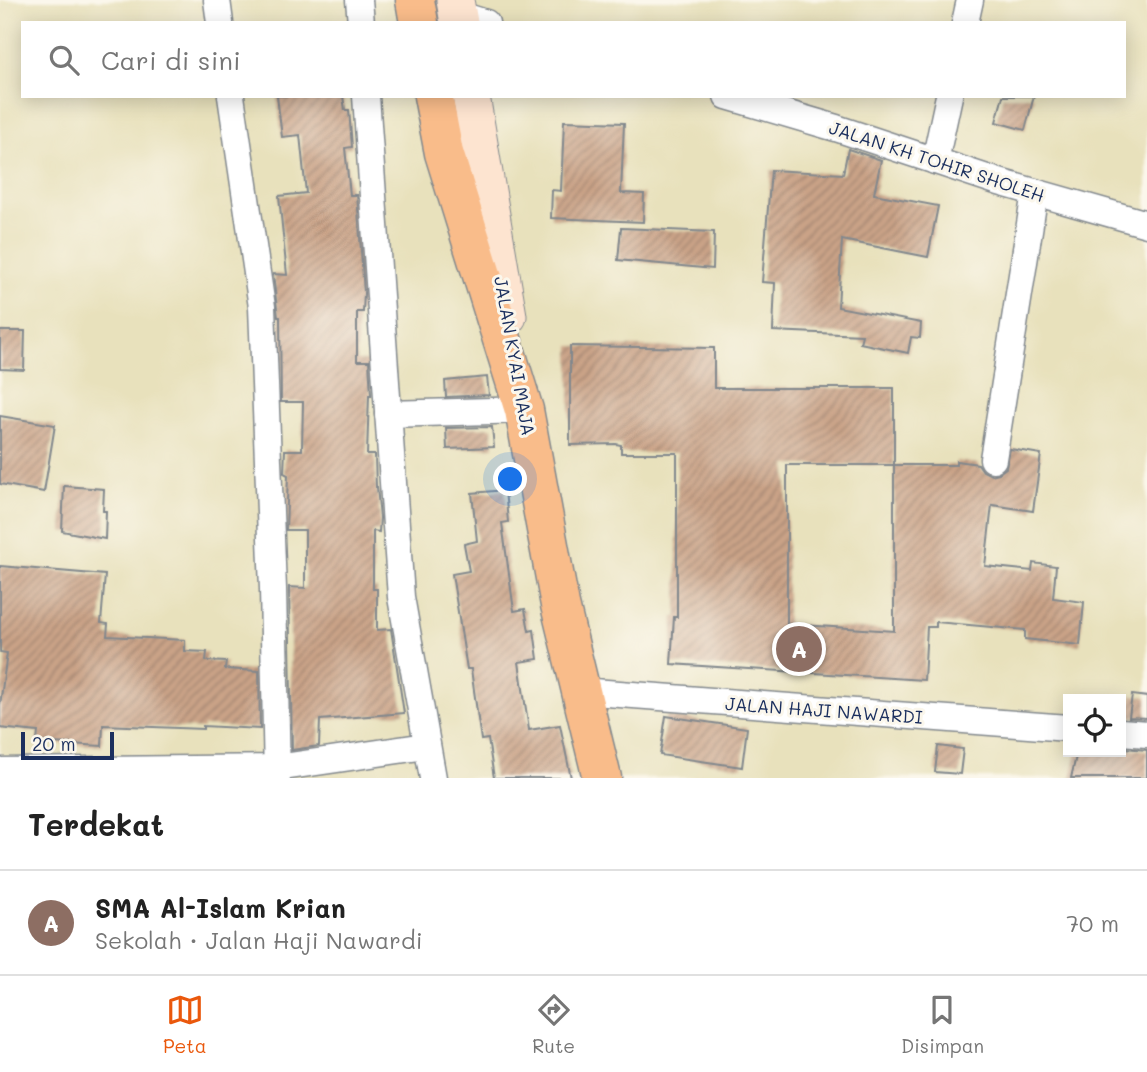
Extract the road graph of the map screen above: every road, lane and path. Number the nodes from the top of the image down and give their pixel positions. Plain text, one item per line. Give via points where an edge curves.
1 (217, 0) edge
2 (359, 0) edge
3 (970, 0) edge
4 (220, 21) edge
5 (360, 21) edge
6 (965, 21) edge
7 (231, 98) edge
8 (366, 98) edge
9 (433, 98) edge
10 (471, 98) edge
11 (733, 98) edge
12 (949, 98) edge
13 (935, 161) junction
14 (1035, 192) junction
15 (1147, 224) edge
16 (516, 411) junction
17 (398, 414) junction
18 (993, 459) dead end
19 (580, 691) junction
20 (1063, 728) edge
21 (1126, 732) edge
22 (1147, 734) edge
23 (426, 746) junction
24 (0, 771) edge
25 (277, 773) edge
26 (433, 778) edge
27 (602, 778) edge

1 - 4 street
2 - 5 street
3 - 6 street
7 - 25 street via 262,307
8 - 17 street
9 - 16 main road via 444,153
10 - 16 street, JALAN KYAI MAJA
11 - 13 street, JALAN KH TOHIR SHOLEH
12 - 13 street
13 - 14 street, JALAN KH TOHIR SHOLEH
14 - 15 street, JALAN KH TOHIR SHOLEH
14 - 18 street
16 - 17 street
16 - 19 main road, JALAN KYAI MAJA
17 - 23 street via 401,597
19 - 20 street, JALAN HAJI NAWARDI
19 - 27 main road, JALAN KYAI MAJA
21 - 22 street
23 - 25 street
23 - 26 street
24 - 25 street

